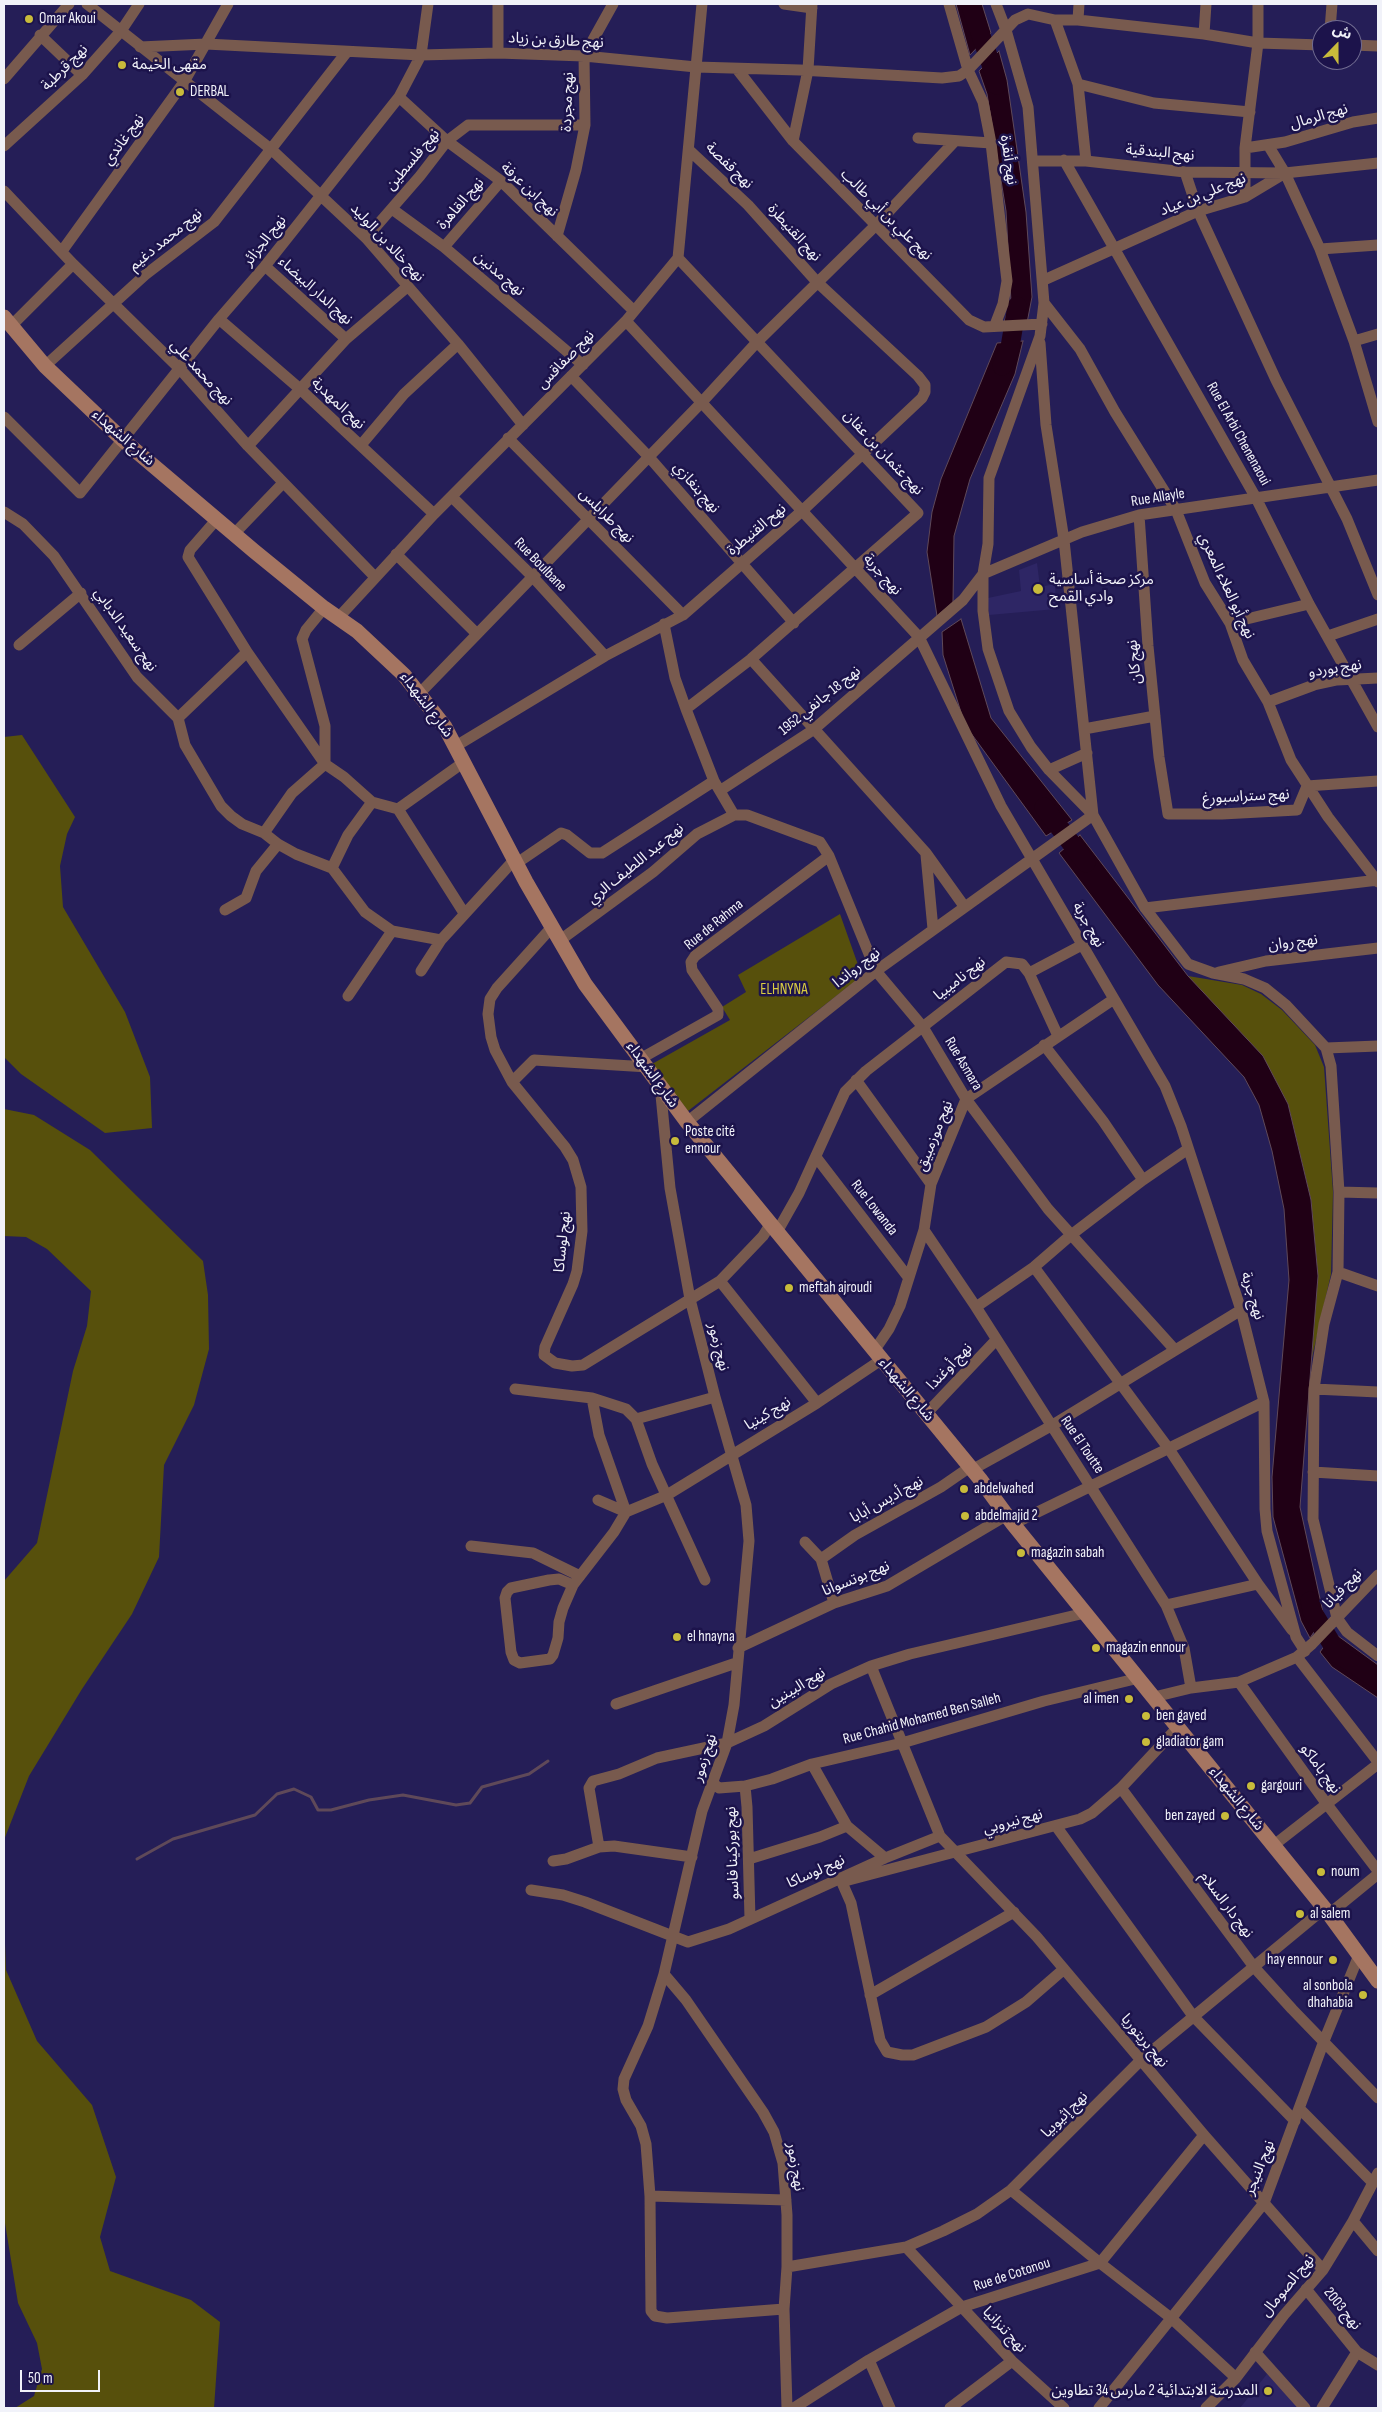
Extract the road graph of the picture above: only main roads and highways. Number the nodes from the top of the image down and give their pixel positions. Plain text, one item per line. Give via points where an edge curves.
1 (8, 321) edge
2 (1378, 1981) edge

1 - 2 main road, شارع الشهداء via 45,366 123,440 324,608 339,617 404,675 445,727 585,984 687,1122 1274,1845

